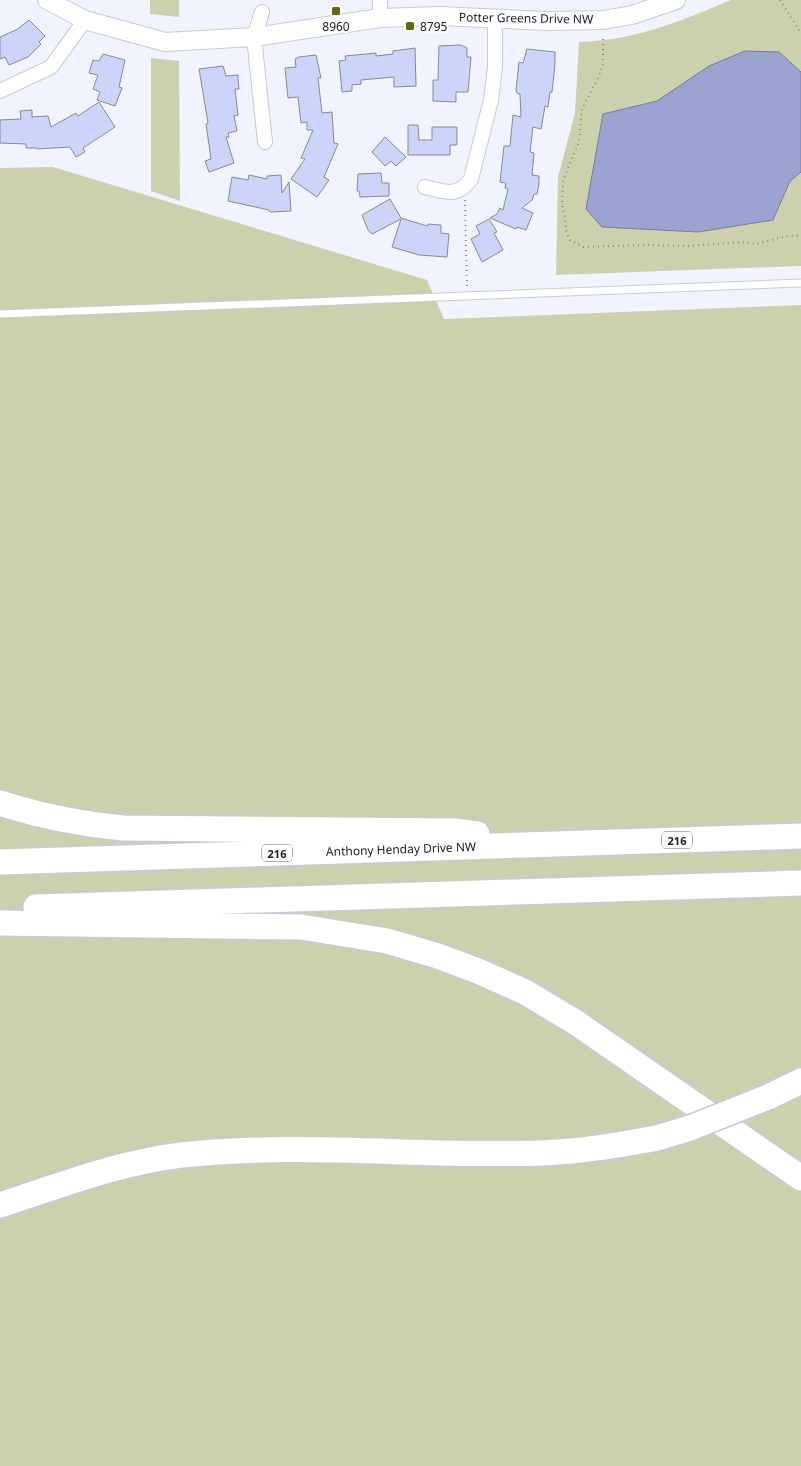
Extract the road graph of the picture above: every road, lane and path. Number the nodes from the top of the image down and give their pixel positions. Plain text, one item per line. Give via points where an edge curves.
1 (48, 0) edge
2 (380, 0) edge
3 (676, 0) edge
4 (780, 0) edge
5 (262, 12) dead end
6 (495, 17) junction
7 (380, 18) junction
8 (85, 20) junction
9 (801, 33) edge
10 (254, 37) junction
11 (603, 39) dead end
12 (0, 91) edge
13 (265, 142) dead end
14 (425, 187) dead end
15 (465, 187) junction
16 (801, 235) edge
17 (801, 283) edge
18 (467, 296) junction
19 (0, 314) edge
20 (0, 803) edge
21 (801, 836) edge
22 (554, 845) junction
23 (0, 862) edge
24 (801, 883) edge
25 (0, 908) edge
26 (0, 923) edge
27 (801, 1081) edge
28 (801, 1178) edge
29 (52, 1188) junction
30 (0, 1205) edge
31 (0, 1212) edge

1 - 8 street, Potter Greens Drive NW
2 - 7 street
3 - 6 street, Potter Greens Drive NW via 632,15 603,20 548,21
4 - 9 path
5 - 10 street
6 - 7 street, Potter Greens Drive NW
6 - 15 street via 495,67 489,114 472,179
7 - 10 street, Potter Greens Drive NW
8 - 10 street, Potter Greens Drive NW via 165,42
8 - 12 street via 51,67
10 - 13 street
11 - 16 path via 603,64 582,109 579,142 563,180 562,202 570,240 583,247 690,246 756,244
14 - 15 street via 450,193
15 - 18 path
17 - 18 lane
18 - 19 lane
20 - 22 highway via 37,814 123,828 455,831
21 - 22 highway, Anthony Henday Drive NW / 216
22 - 23 highway, Anthony Henday Drive NW / 216
24 - 25 highway
26 - 28 highway via 301,927 387,941 438,956 524,992 575,1022
27 - 29 highway, bridge via 690,1128 612,1146 541,1153 223,1152 143,1163
29 - 30 highway
29 - 31 highway

